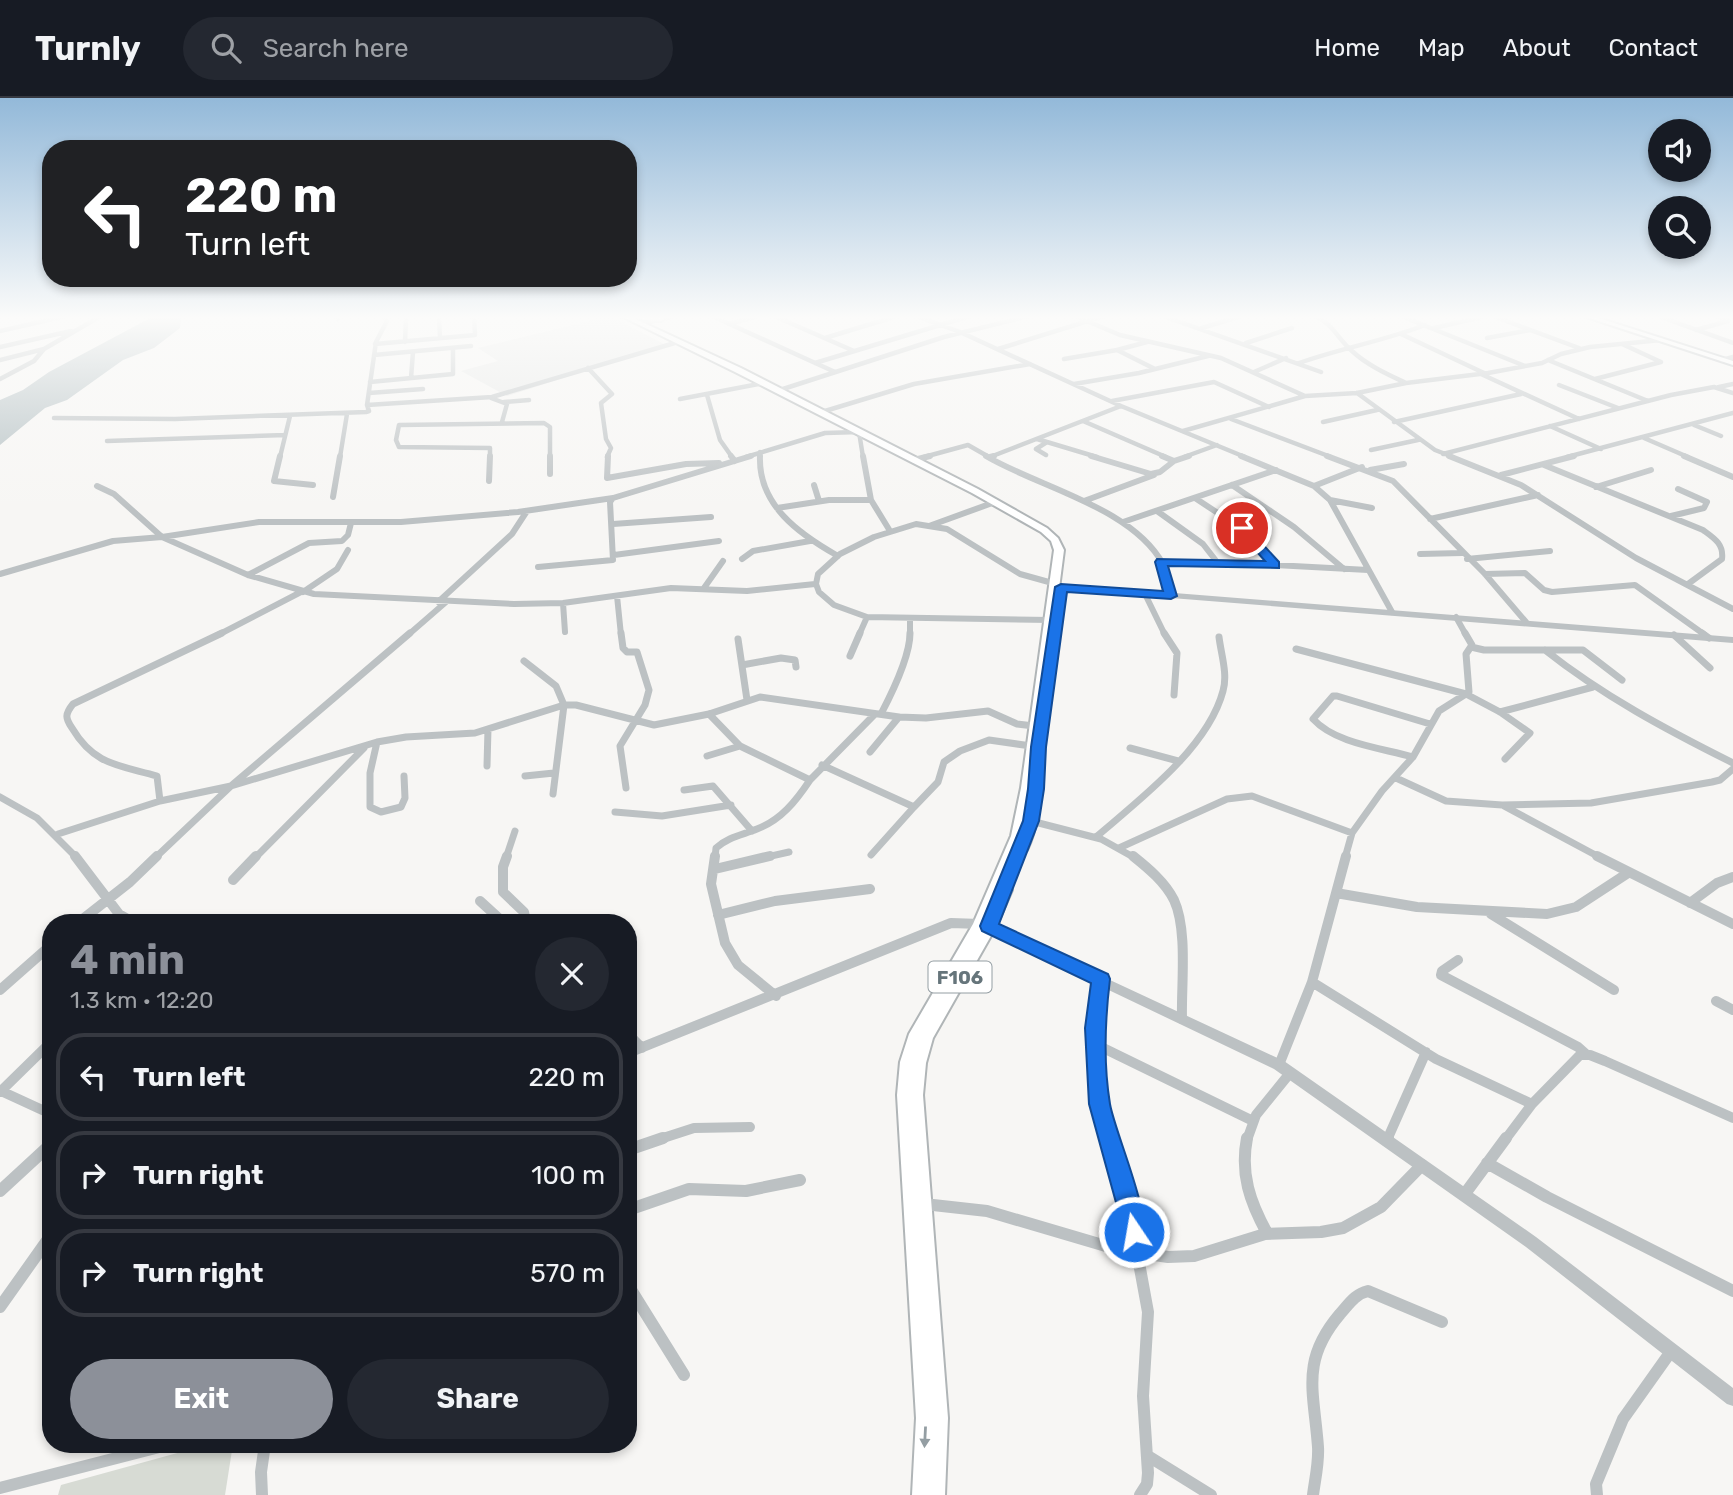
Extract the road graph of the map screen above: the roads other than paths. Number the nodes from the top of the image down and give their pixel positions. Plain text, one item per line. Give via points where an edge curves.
1 (378, 381) edge
2 (544, 381) edge
3 (600, 381) edge
4 (761, 381) edge
5 (766, 381) edge
6 (807, 381) edge
7 (930, 381) edge
8 (1068, 381) edge
9 (1089, 381) edge
10 (1274, 381) edge
11 (1402, 381) edge
12 (1421, 381) edge
13 (1497, 381) edge
14 (1600, 381) edge
15 (370, 382) joint
16 (764, 383) junction
17 (1406, 383) junction
18 (1074, 384) junction
19 (1733, 384) edge
20 (1559, 385) dead end
21 (1716, 387) junction
22 (423, 389) dead end
23 (783, 389) junction
24 (369, 393) junction
25 (1357, 393) junction
26 (1733, 393) edge
27 (1521, 394) junction
28 (707, 395) junction
29 (1305, 396) junction
30 (489, 398) junction
31 (680, 399) dead end
32 (528, 400) dead end
33 (1112, 401) junction
34 (1648, 401) junction
35 (505, 402) junction
36 (810, 404) junction
37 (368, 405) junction
38 (1121, 406) junction
39 (1269, 407) junction
40 (1618, 408) junction
41 (1377, 410) junction
42 (825, 411) junction
43 (1733, 413) edge
44 (347, 414) junction
45 (290, 416) junction
46 (54, 418) dead end
47 (1230, 419) junction
48 (1579, 419) junction
49 (1083, 421) junction
50 (502, 422) junction
51 (1322, 422) dead end
52 (1394, 422) junction
53 (1694, 425) junction
54 (1550, 426) junction
55 (1184, 431) junction
56 (859, 432) junction
57 (285, 435) junction
58 (1721, 436) dead end
59 (1644, 438) junction
60 (1037, 439) junction
61 (1418, 440) junction
62 (107, 441) dead end
63 (1047, 442) junction
64 (1217, 445) junction
65 (1602, 449) junction
66 (1371, 450) dead end
67 (760, 452) junction
68 (1443, 454) junction
69 (1046, 456) dead end
70 (990, 457) junction
71 (916, 459) junction
72 (735, 461) junction
73 (1174, 461) junction
74 (728, 463) junction
75 (1404, 464) dead end
76 (1544, 465) junction
77 (1362, 467) junction
78 (1276, 470) junction
79 (1370, 470) junction
80 (1651, 470) dead end
81 (550, 474) dead end
82 (1156, 474) junction
83 (1501, 475) junction
84 (1733, 477) edge
85 (489, 481) dead end
86 (313, 485) dead end
87 (814, 485) dead end
88 (1232, 485) junction
89 (97, 486) dead end
90 (1314, 486) junction
91 (1596, 487) junction
92 (1678, 489) dead end
93 (977, 490) junction
94 (1538, 495) junction
95 (332, 497) dead end
96 (613, 498) junction
97 (1195, 498) junction
98 (871, 500) junction
99 (1330, 500) junction
100 (819, 501) junction
101 (1084, 501) junction
102 (995, 502) junction
103 (777, 508) junction
104 (1372, 508) dead end
105 (527, 511) junction
106 (1157, 511) junction
107 (1671, 516) junction
108 (711, 517) dead end
109 (1430, 519) junction
110 (1123, 522) junction
111 (351, 523) junction
112 (614, 524) junction
113 (929, 526) junction
114 (890, 531) junction
115 (162, 537) junction
116 (719, 541) dead end
117 (810, 541) junction
118 (348, 550) dead end
119 (1550, 551) dead end
120 (1420, 554) dead end
121 (614, 555) junction
122 (838, 555) junction
123 (1465, 556) junction
124 (742, 559) dead end
125 (723, 561) dead end
126 (1161, 562) junction
127 (1217, 562) junction
128 (1275, 565) junction
129 (538, 567) dead end
130 (1344, 569) junction
131 (1368, 570) junction
132 (0, 574) edge
133 (1485, 574) junction
134 (248, 575) junction
135 (816, 584) junction
136 (1688, 584) junction
137 (1058, 586) junction
138 (704, 588) junction
139 (302, 592) junction
140 (1145, 594) junction
141 (617, 596) junction
142 (1171, 596) junction
143 (442, 602) junction
144 (563, 603) junction
145 (1733, 609) edge
146 (1392, 612) junction
147 (867, 617) junction
148 (1456, 617) junction
149 (910, 618) junction
150 (1051, 620) junction
151 (1526, 622) junction
152 (565, 632) dead end
153 (1674, 635) junction
154 (1219, 637) dead end
155 (1709, 638) junction
156 (738, 639) dead end
157 (1733, 640) edge
158 (1471, 647) junction
159 (1296, 649) dead end
160 (1545, 650) junction
161 (850, 656) dead end
162 (524, 661) dead end
163 (742, 666) junction
164 (796, 667) dead end
165 (1710, 668) dead end
166 (1622, 680) dead end
167 (1592, 687) junction
168 (1466, 694) junction
169 (1174, 695) dead end
170 (747, 700) junction
171 (564, 705) junction
172 (1500, 712) junction
173 (709, 714) junction
174 (878, 714) junction
175 (899, 717) junction
176 (633, 721) junction
177 (1430, 724) junction
178 (1034, 726) junction
179 (488, 729) junction
180 (377, 742) junction
181 (366, 746) junction
182 (740, 746) junction
183 (1031, 747) junction
184 (1130, 748) dead end
185 (870, 752) dead end
186 (707, 756) dead end
187 (1413, 757) junction
188 (1505, 759) dead end
189 (1178, 761) junction
190 (1733, 763) edge
191 (822, 765) junction
192 (487, 766) dead end
193 (1733, 769) edge
194 (554, 773) junction
195 (404, 776) dead end
196 (525, 776) dead end
197 (1396, 778) junction
198 (810, 780) junction
199 (230, 786) junction
200 (626, 788) dead end
201 (684, 790) dead end
202 (553, 794) dead end
203 (0, 797) edge
204 (160, 801) junction
205 (731, 805) junction
206 (1502, 805) junction
207 (914, 807) junction
208 (615, 812) dead end
209 (1031, 821) junction
210 (515, 831) dead end
211 (752, 831) junction
212 (1352, 833) junction
213 (58, 834) junction
214 (1096, 837) junction
215 (1119, 848) junction
216 (789, 852) dead end
217 (871, 855) dead end
218 (715, 869) junction
219 (1628, 873) junction
220 (1733, 877) edge
221 (233, 880) dead end
222 (870, 889) dead end
223 (1336, 893) junction
224 (108, 900) junction
225 (480, 901) dead end
226 (1690, 903) junction
227 (1489, 912) junction
228 (90, 914) edge
229 (119, 914) edge
230 (494, 914) edge
231 (524, 914) edge
232 (718, 915) junction
233 (1733, 924) edge
234 (985, 925) junction
235 (42, 953) edge
236 (1458, 960) dead end
237 (1101, 979) junction
238 (1312, 982) junction
239 (0, 990) edge
240 (1614, 990) dead end
241 (776, 996) junction
242 (1716, 1001) dead end
243 (1733, 1010) edge
244 (1182, 1019) junction
245 (637, 1043) edge
246 (1095, 1044) junction
247 (642, 1048) junction
248 (637, 1050) edge
249 (42, 1051) edge
250 (1426, 1052) junction
251 (1587, 1055) junction
252 (1285, 1069) junction
253 (1, 1091) edge
254 (1532, 1104) junction
255 (42, 1110) edge
256 (1733, 1118) edge
257 (1253, 1121) junction
258 (750, 1128) dead end
259 (1387, 1141) junction
260 (637, 1147) edge
261 (42, 1152) edge
262 (1487, 1163) junction
263 (1422, 1165) junction
264 (800, 1180) dead end
265 (0, 1191) edge
266 (1464, 1195) junction
267 (924, 1204) junction
268 (637, 1207) edge
269 (1267, 1233) junction
270 (42, 1248) edge
271 (1138, 1252) junction
272 (1733, 1291) edge
273 (637, 1299) edge
274 (0, 1307) edge
275 (1442, 1322) dead end
276 (1672, 1350) junction
277 (684, 1375) dead end
278 (1733, 1398) edge
279 (136, 1453) edge
280 (264, 1453) edge
281 (1148, 1456) junction
282 (0, 1488) edge
283 (262, 1495) edge
284 (922, 1495) edge
285 (936, 1495) edge
286 (1140, 1495) edge
287 (1211, 1495) edge
288 (1313, 1495) edge
289 (1597, 1495) edge

1 - 15 street
2 - 30 street
3 - 74 street via 612,394 601,403 611,448 607,478 686,464
4 - 16 main road, F106
5 - 23 main road, F106
6 - 23 street
7 - 42 street
8 - 18 street
9 - 18 street
10 - 29 street
11 - 17 street
12 - 17 street
13 - 27 street
14 - 34 street
15 - 24 street
16 - 28 street
16 - 36 main road, F106
17 - 25 street
18 - 33 street
19 - 21 street
20 - 40 street
21 - 26 street
21 - 34 street
22 - 24 street
23 - 36 main road, F106
24 - 37 street
25 - 29 street
25 - 41 street
27 - 48 street
27 - 52 street
28 - 31 street
28 - 72 street via 720,440
29 - 39 street
30 - 35 street
30 - 37 street
32 - 35 street
33 - 38 street
33 - 39 street via 1214,383
34 - 40 street
35 - 50 street
36 - 42 main road, F106
36 - 56 main road, F106
37 - 44 street via 369,411
38 - 49 street
38 - 55 street
39 - 47 street
40 - 48 street
41 - 51 street
41 - 52 street
42 - 71 main road, F106
43 - 53 street
44 - 45 street
44 - 95 street
45 - 46 street
45 - 57 street
47 - 55 street
47 - 77 street
48 - 54 street
49 - 60 street
49 - 73 street
50 - 81 street via 548,424
50 - 85 street via 398,425 399,447 490,448
52 - 61 street
53 - 58 street
53 - 59 street
54 - 65 street
54 - 68 street
55 - 64 street
56 - 67 street via 825,433
56 - 71 main road, F106
56 - 98 street
57 - 62 street
57 - 86 street via 274,481
59 - 65 street
59 - 84 street
60 - 63 street
60 - 70 street
61 - 66 street
61 - 68 street
63 - 69 street via 1036,449
63 - 82 street
64 - 73 street
64 - 78 street
65 - 76 street
67 - 72 street
67 - 103 street via 759,476
68 - 83 street
70 - 71 street via 968,445
70 - 101 street via 1019,475
71 - 93 main road, F106
72 - 74 street
73 - 82 street
74 - 96 street
75 - 79 street
76 - 83 street
76 - 91 street
77 - 79 street
77 - 90 street
78 - 88 street
78 - 90 street
79 - 109 street via 1393,481
80 - 91 street
82 - 101 street
83 - 94 street
87 - 100 street
88 - 97 street
88 - 130 street via 1294,527
89 - 115 street via 114,494
90 - 99 street
91 - 107 street
92 - 107 street via 1707,502 1704,508
93 - 102 main road, F106
93 - 137 main road, F106 via 1035,520 1060,539 1065,550
94 - 109 street
94 - 136 street via 1617,547
96 - 105 street
96 - 112 street
97 - 106 street
97 - 128 street via 1242,528
98 - 100 street
98 - 114 street
99 - 104 street
99 - 131 street
100 - 103 street
101 - 110 street
102 - 113 street
102 - 137 main road, F106 via 1055,540
103 - 117 street
105 - 111 street
105 - 143 street via 512,534
106 - 110 street
106 - 127 street via 1203,544
107 - 136 street via 1710,534 1723,551 1719,562
108 - 112 street
109 - 123 street
110 - 126 street
111 - 115 street via 259,522
111 - 134 street via 342,541 309,543
112 - 121 street
113 - 114 street via 916,524
113 - 137 street via 970,539 1018,574
114 - 122 street
115 - 132 street via 113,541
115 - 134 street
116 - 121 street
117 - 122 street
117 - 124 street via 753,551
118 - 139 street via 337,569
119 - 123 street
120 - 123 street
121 - 129 street via 610,561
122 - 135 street via 817,576
123 - 133 street
125 - 138 street
126 - 127 street
126 - 142 street
127 - 128 street
128 - 130 street
130 - 131 street
131 - 146 street
133 - 151 street
133 - 155 street via 1525,573 1552,592 1635,585
134 - 139 street
135 - 138 street via 747,591
135 - 147 street via 838,608
136 - 145 street
137 - 140 street
137 - 150 main road, F106
137 - 209 main road, F106
138 - 141 street
139 - 143 street
139 - 204 street via 73,704 67,711 66,719 83,747 99,759 157,776
140 - 142 street
140 - 169 street via 1156,621 1178,653
141 - 144 street
141 - 176 street via 623,648 637,652 649,690
142 - 146 street
143 - 144 street
143 - 199 street
144 - 152 street
146 - 148 street
147 - 149 street
147 - 161 street
148 - 151 street
148 - 158 street
149 - 150 street
149 - 174 street via 910,645 897,683
150 - 178 main road, F106
151 - 153 street
153 - 155 street
153 - 165 street
154 - 189 street via 1223,691 1218,706
155 - 157 street
156 - 163 street
158 - 160 street
158 - 168 street via 1466,654 1470,686
159 - 168 street
160 - 166 street via 1583,650
160 - 167 street
162 - 171 street via 556,686
163 - 164 street via 780,658 795,660
163 - 170 street
167 - 172 street
167 - 190 street
168 - 172 street
168 - 177 street via 1446,705
170 - 173 street
170 - 174 street via 772,697
171 - 176 street
171 - 179 street
171 - 194 street
172 - 188 street via 1530,733
173 - 176 street via 654,725
173 - 182 street
174 - 175 street
174 - 191 street
175 - 178 street via 988,711
175 - 185 street
176 - 200 street via 620,746
177 - 187 street
177 - 187 street via 1333,696 1312,719 1342,736
178 - 183 main road, F106
179 - 180 street
179 - 192 street
180 - 181 street
180 - 195 street via 370,773 370,807 381,811 401,807
181 - 199 street
181 - 221 street
182 - 186 street
182 - 198 street
183 - 207 street via 989,740 960,751 944,762 938,782
183 - 234 main road, F106 via 1017,836
184 - 189 street
187 - 197 street
189 - 214 street
191 - 198 street
191 - 207 street
193 - 206 street via 1712,782 1591,803
194 - 196 street
194 - 202 street
197 - 206 street via 1446,801
197 - 212 street
198 - 211 street via 786,811
199 - 204 street
199 - 224 street
201 - 205 street via 713,786
203 - 213 street via 23,806
204 - 213 street
205 - 208 street via 662,816
205 - 211 street
206 - 219 street
207 - 217 street
209 - 214 street
209 - 234 main road, F106
210 - 231 street via 503,867 503,892
211 - 218 street via 716,848
212 - 215 street via 1261,798 1244,796 1227,799
212 - 223 street
213 - 224 street
214 - 215 street
215 - 244 street via 1153,873 1175,905
216 - 218 street
218 - 232 street via 711,884
219 - 226 street
219 - 227 street via 1566,911
220 - 226 street
222 - 232 street via 775,901
223 - 227 street via 1399,905
223 - 238 street
224 - 228 street
224 - 229 street
225 - 230 street
226 - 233 street
227 - 240 street
232 - 241 street via 730,956
234 - 237 street
234 - 241 street via 951,923
234 - 267 main road, F106 via 926,1037 918,1063 915,1095
234 -> 284 main road, F106 via 917,1034 908,1062 905,1095 926,1418
235 - 239 street
236 - 251 street via 1441,975
237 - 244 street
237 - 246 street
238 - 250 street
238 - 252 street
241 - 247 street
242 - 243 street
244 - 252 street
245 - 247 street
246 - 257 street
246 - 271 street via 1099,1104
247 - 248 street
249 - 253 street
250 - 254 street
250 - 259 street
251 - 254 street via 1580,1055
251 - 256 street
252 - 257 street
252 - 259 street
253 - 255 street
254 - 262 street
257 - 269 street via 1245,1179
258 - 260 street via 705,1126
259 - 263 street
261 - 265 street
262 - 266 street
262 - 272 street
263 - 266 street
263 - 269 street via 1376,1211 1350,1226
264 - 268 street via 746,1191 689,1189
266 - 276 street
267 - 271 street via 983,1210 1060,1235
267 - 285 main road, F106 via 938,1419
269 - 271 street via 1192,1256
270 - 274 street
271 - 281 street via 1148,1312 1143,1396
273 - 277 street
275 - 288 street via 1368,1291 1359,1293 1325,1333 1311,1373 1318,1450
276 - 278 street
276 - 289 street via 1623,1419 1597,1484
279 - 282 street
280 - 283 street
281 - 286 street via 1147,1484
281 - 287 street

